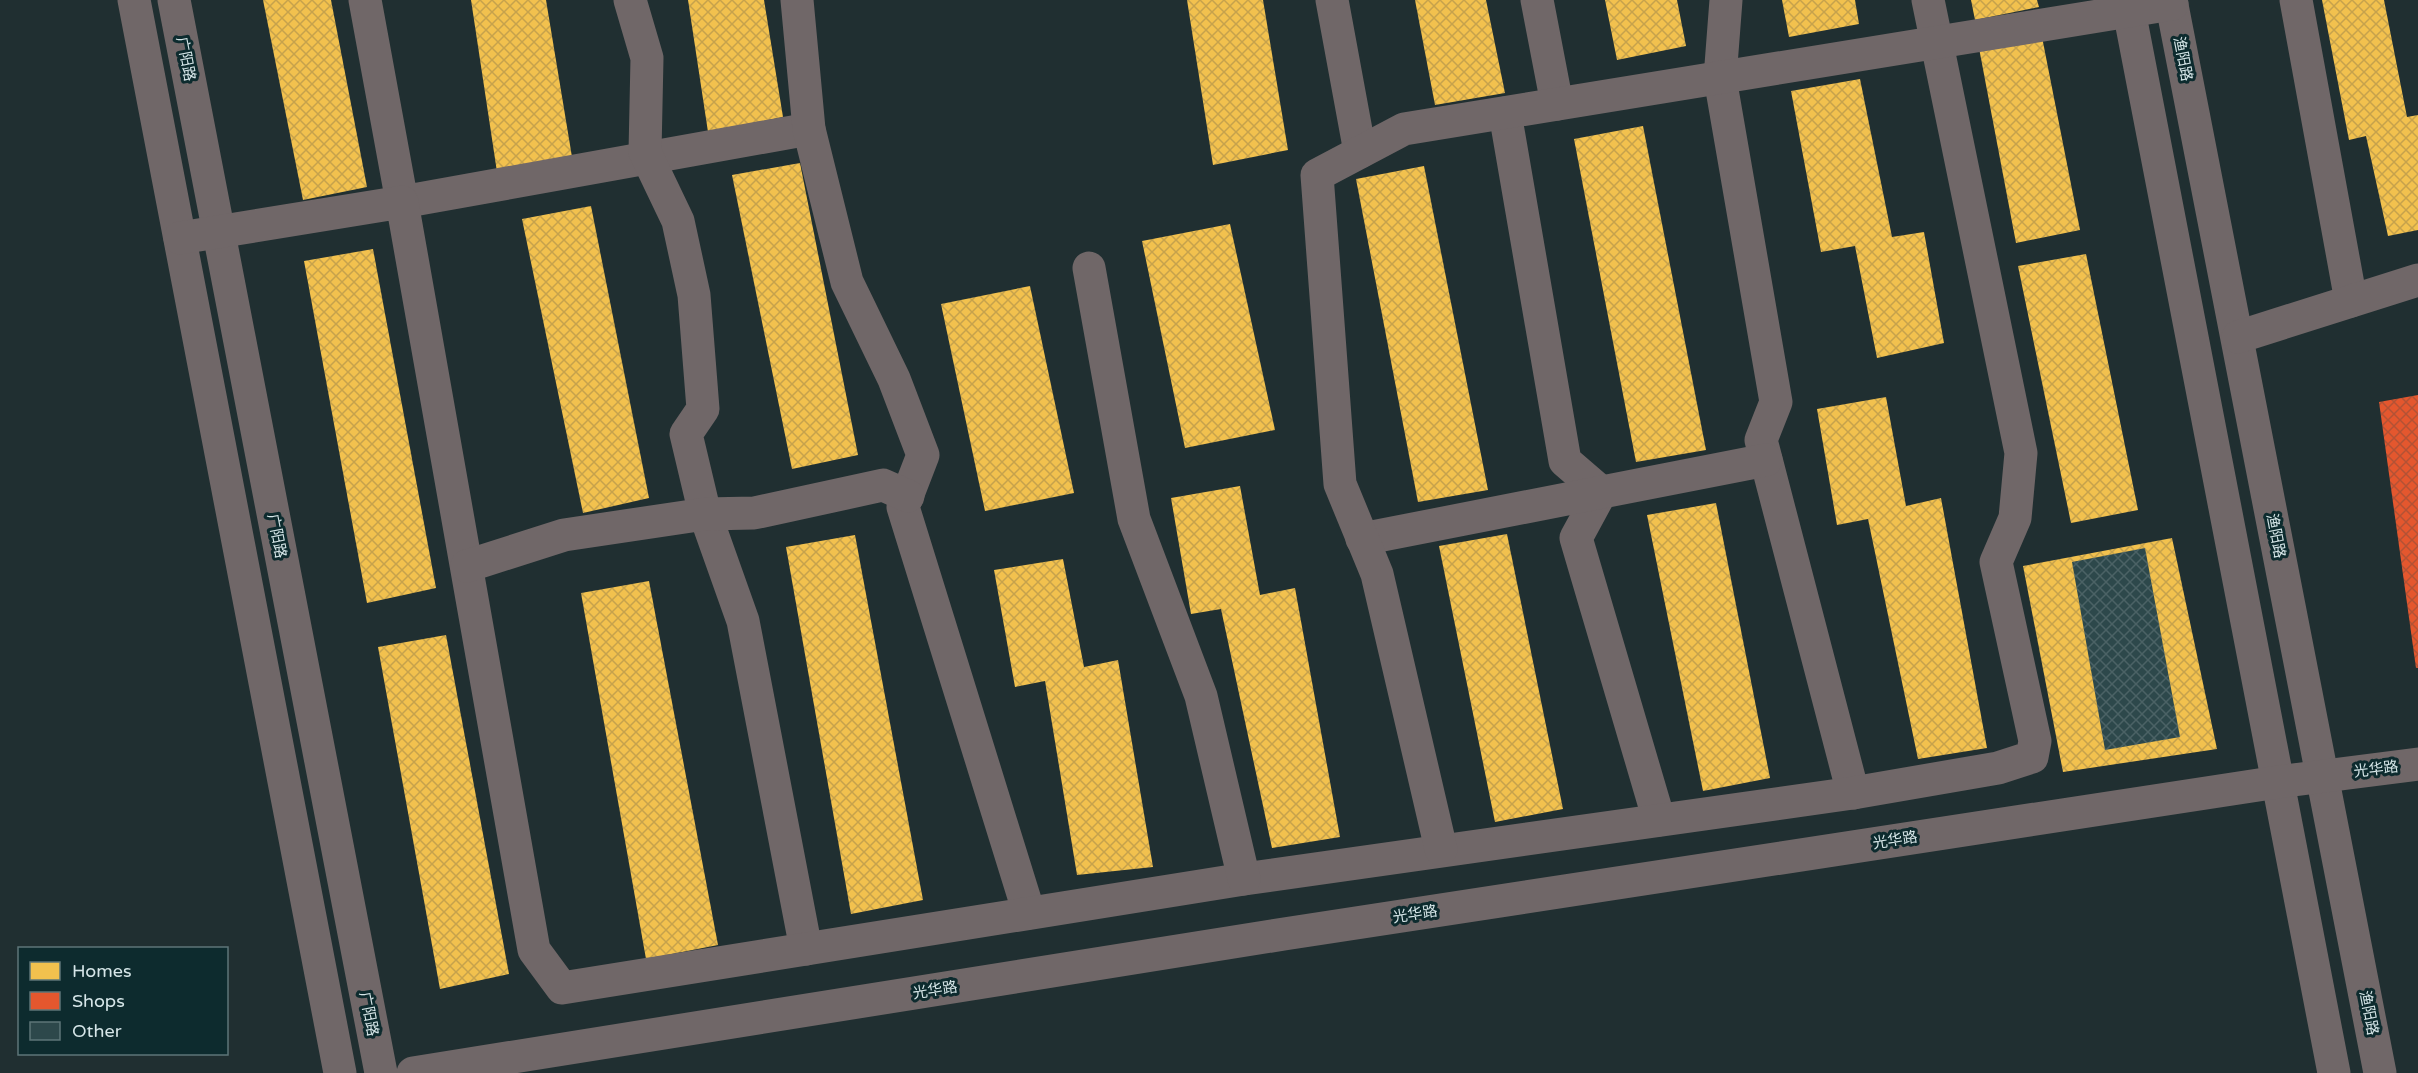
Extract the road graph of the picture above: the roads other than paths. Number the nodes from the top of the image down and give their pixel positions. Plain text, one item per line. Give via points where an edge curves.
1 (134, 0) edge
2 (174, 0) edge
3 (365, 0) edge
4 (630, 0) edge
5 (797, 0) edge
6 (1332, 0) edge
7 (1537, 0) edge
8 (1726, 0) edge
9 (1928, 0) edge
10 (2296, 0) edge
11 (2171, 2) edge
12 (2128, 6) edge
13 (1938, 41) junction
14 (1720, 78) junction
15 (1557, 104) junction
16 (1505, 113) junction
17 (809, 129) junction
18 (1360, 152) junction
19 (648, 158) junction
20 (402, 202) junction
21 (219, 232) junction
22 (180, 238) junction
23 (1089, 268) dead end
24 (2418, 280) edge
25 (2351, 301) junction
26 (2238, 337) junction
27 (1766, 460) junction
28 (1601, 492) junction
29 (908, 496) junction
30 (705, 514) junction
31 (1362, 539) junction
32 (467, 566) junction
33 (2418, 764) edge
34 (2322, 775) junction
35 (2278, 782) junction
36 (1853, 793) junction
37 (1659, 820) junction
38 (1441, 849) junction
39 (1244, 879) junction
40 (1029, 913) junction
41 (806, 949) junction
42 (340, 1073) edge
43 (381, 1073) edge
44 (413, 1073) edge
45 (2334, 1073) edge
46 (2380, 1073) edge

1 - 22 street
2 - 21 street, 广阳路
3 - 20 street
4 - 19 street via 647,58
5 - 17 street
6 - 18 street
7 - 15 street
8 - 14 street
9 - 13 street
10 - 25 street
11 - 12 street
11 - 26 street, 渔阳路
12 - 13 street
12 - 35 street
13 - 14 street
13 - 36 street via 2021,453 2014,518 1996,562 2035,741 2032,757 1998,768
14 - 15 street
14 - 27 street via 1776,402 1761,440
15 - 16 street
16 - 18 street via 1404,129
16 - 28 street via 1566,461
17 - 19 street
17 - 29 street via 847,282 894,379 923,455
18 - 31 street via 1317,175 1340,484
19 - 20 street
19 - 30 street via 678,221 694,296 703,409 686,434
20 - 21 street
20 - 32 street
21 - 22 street
21 - 43 street, 广阳路
22 - 42 street
23 - 39 street via 1134,519 1201,696
24 - 25 street
25 - 26 street
26 - 34 street, 渔阳路
27 - 28 street
27 - 36 street
28 - 31 street
28 - 37 street via 1576,538
29 - 30 street via 883,484 754,513
29 - 40 street via 903,507
30 - 32 street via 564,535
30 - 41 street via 743,621
31 - 38 street via 1377,574
32 - 41 street via 534,950 562,988
33 - 34 street, 光华路
34 - 35 street, 光华路
34 - 46 street, 渔阳路
35 - 44 street, 光华路 via 1307,930
35 - 45 street
36 - 37 street
37 - 38 street
38 - 39 street
39 - 40 street
40 - 41 street

